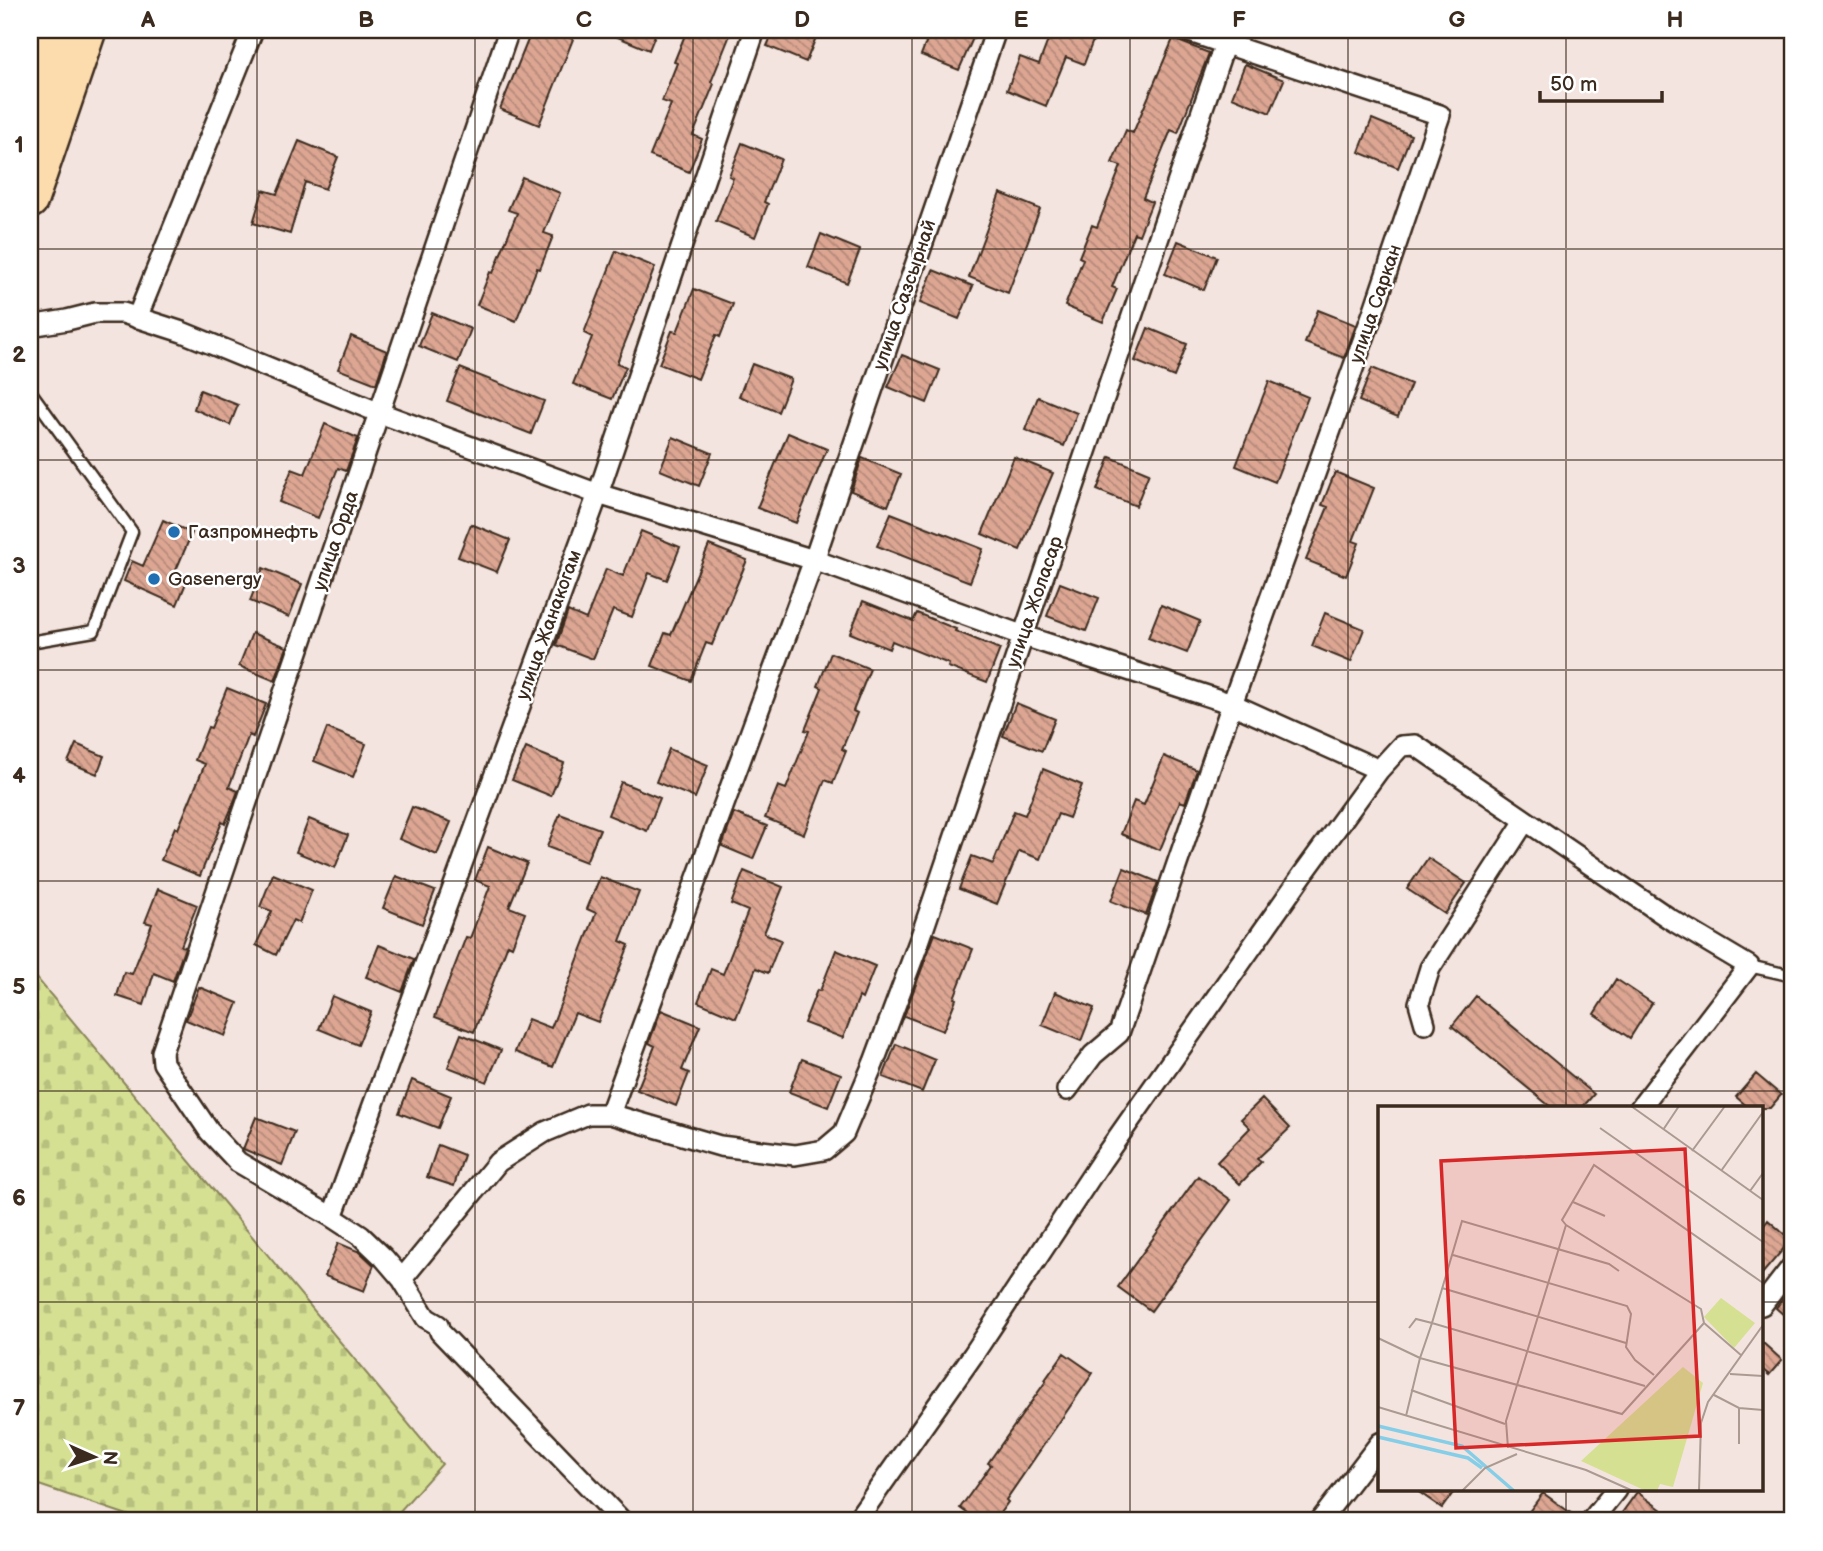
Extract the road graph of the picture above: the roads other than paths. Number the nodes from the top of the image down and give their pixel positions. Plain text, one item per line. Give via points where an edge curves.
1 (56, 30) edge
2 (88, 30) edge
3 (253, 30) edge
4 (509, 30) edge
5 (755, 30) edge
6 (996, 30) edge
7 (1184, 30) edge
8 (1225, 43) junction
9 (30, 108) edge
10 (30, 200) edge
11 (137, 318) junction
12 (30, 326) edge
13 (30, 391) edge
14 (380, 413) junction
15 (598, 494) junction
16 (814, 560) junction
17 (1024, 636) junction
18 (30, 642) edge
19 (1232, 705) junction
20 (1379, 770) junction
21 (1525, 821) junction
22 (1749, 966) junction
23 (1793, 976) edge
24 (1425, 1024) dead end
25 (1067, 1090) dead end
26 (1642, 1106) edge
27 (610, 1114) junction
28 (332, 1217) junction
29 (1793, 1265) edge
30 (402, 1279) junction
31 (1764, 1302) edge
32 (1378, 1446) edge
33 (1614, 1492) edge
34 (622, 1521) edge
35 (856, 1521) edge
36 (1320, 1521) edge
37 (1591, 1521) edge

1 - 9 highway
2 - 10 highway
3 - 11 street
4 - 14 street, улица Орда
5 - 15 street, улица Жанакогам
6 - 16 street, улица Сазсырнай
7 - 8 street
8 - 17 street, улица Жоласар
8 - 19 street, улица Саркан via 1440,115
11 - 12 street via 95,313
11 - 14 street
13 - 18 lane via 132,532 94,631
14 - 15 street
14 - 28 street, улица Орда via 162,1052 163,1063 209,1131 238,1162
15 - 16 street
15 - 28 street, улица Жанакогам
16 - 17 street
16 - 27 street, улица Сазсырнай
17 - 19 street
17 - 27 street, улица Жоласар via 920,939 844,1133 824,1150 795,1155 720,1146
19 - 20 street
19 - 25 street via 1119,1033 1093,1055
20 - 21 street via 1401,746 1415,746
20 - 35 street via 1102,1160
21 - 22 street
21 - 24 street via 1430,968 1419,1003
22 - 23 lane
22 - 26 street
27 - 30 street via 588,1114 545,1132 498,1163
28 - 30 street via 361,1236
29 - 31 street
30 - 34 street via 426,1318 438,1325
32 - 36 street
33 - 37 street

